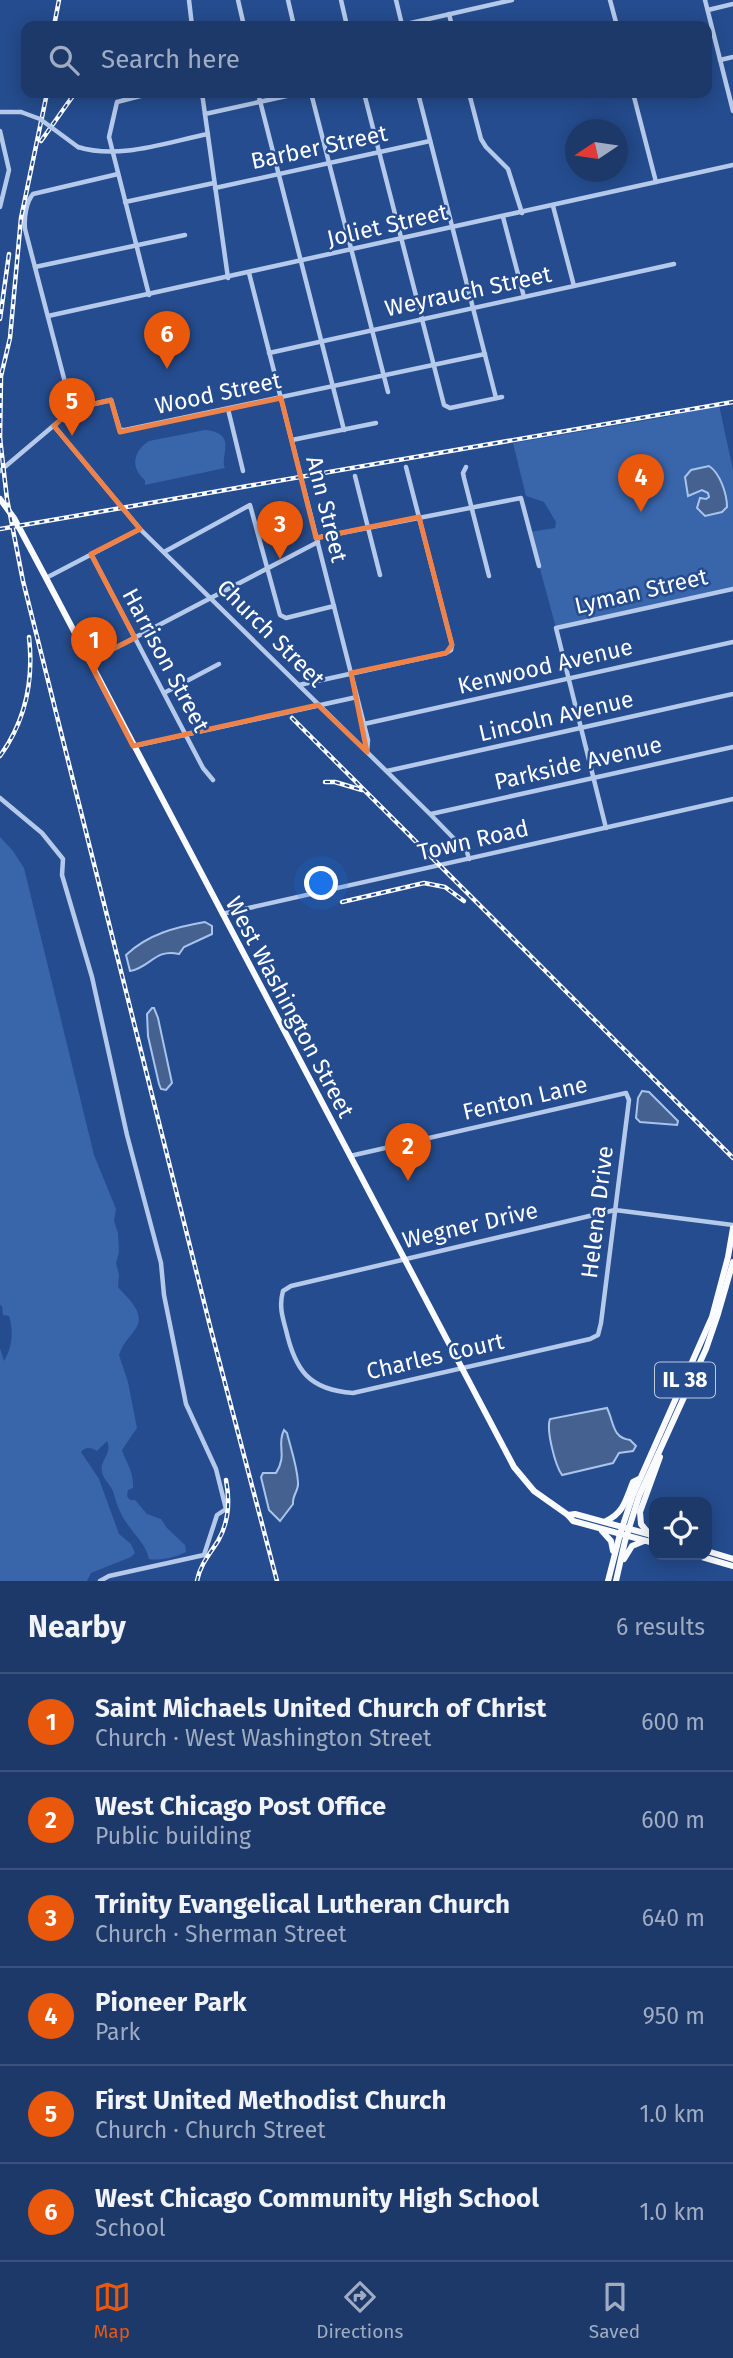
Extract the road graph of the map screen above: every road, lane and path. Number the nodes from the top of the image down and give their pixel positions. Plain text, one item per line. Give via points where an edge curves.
1 (189, 0) edge
2 (238, 0) edge
3 (288, 0) edge
4 (341, 0) edge
5 (396, 0) edge
6 (512, 0) edge
7 (610, 0) edge
8 (705, 0) edge
9 (505, 1) edge
10 (733, 4) edge
11 (708, 10) junction
12 (449, 14) junction
13 (191, 21) edge
14 (243, 21) edge
15 (293, 21) edge
16 (346, 21) edge
17 (401, 21) edge
18 (419, 21) edge
19 (451, 21) edge
20 (616, 21) edge
21 (711, 21) edge
22 (712, 27) edge
23 (733, 57) edge
24 (720, 60) junction
25 (125, 98) edge
26 (203, 98) edge
27 (259, 98) edge
28 (275, 98) edge
29 (312, 98) edge
30 (366, 98) edge
31 (419, 98) edge
32 (470, 98) edge
33 (634, 98) edge
34 (260, 101) junction
35 (733, 110) edge
36 (0, 112) edge
37 (205, 114) junction
38 (0, 131) edge
39 (208, 134) junction
40 (430, 141) junction
41 (112, 152) junction
42 (380, 152) junction
43 (329, 163) junction
44 (733, 166) edge
45 (118, 174) junction
46 (279, 174) junction
47 (656, 182) junction
48 (215, 186) junction
49 (125, 202) junction
50 (553, 206) junction
51 (0, 207) edge
52 (522, 213) junction
53 (503, 217) junction
54 (453, 228) junction
55 (185, 235) dead end
56 (402, 239) junction
57 (136, 246) junction
58 (352, 251) junction
59 (301, 262) junction
60 (674, 264) dead end
61 (35, 267) junction
62 (249, 274) junction
63 (228, 278) junction
64 (574, 286) junction
65 (149, 295) junction
66 (524, 297) junction
67 (473, 309) junction
68 (48, 316) junction
69 (422, 319) junction
70 (372, 330) junction
71 (321, 341) junction
72 (269, 353) junction
73 (485, 354) junction
74 (434, 365) junction
75 (383, 376) junction
76 (333, 386) junction
77 (388, 392) dead end
78 (502, 397) dead end
79 (281, 398) junction
80 (496, 398) junction
81 (72, 409) junction
82 (228, 409) junction
83 (376, 423) dead end
84 (54, 426) junction
85 (344, 429) junction
86 (292, 440) junction
87 (406, 467) dead end
88 (466, 467) dead end
89 (0, 471) edge
90 (243, 471) dead end
91 (355, 476) dead end
92 (1, 501) edge
93 (471, 507) junction
94 (419, 517) junction
95 (368, 527) junction
96 (140, 529) junction
97 (317, 540) junction
98 (164, 552) junction
99 (91, 554) junction
100 (539, 566) dead end
101 (268, 568) junction
102 (380, 575) dead end
103 (489, 576) dead end
104 (46, 578) junction
105 (733, 589) edge
106 (211, 598) junction
107 (334, 606) junction
108 (135, 638) junction
109 (733, 642) edge
110 (89, 661) junction
111 (219, 664) dead end
112 (351, 673) junction
113 (568, 678) junction
114 (298, 685) junction
115 (164, 693) junction
116 (733, 694) edge
117 (357, 697) junction
118 (318, 705) junction
119 (364, 724) junction
120 (581, 728) junction
121 (186, 734) junction
122 (133, 746) junction
123 (733, 747) edge
124 (368, 752) junction
125 (387, 771) junction
126 (593, 778) junction
127 (212, 780) dead end
128 (0, 798) edge
129 (733, 799) edge
130 (430, 814) junction
131 (606, 828) junction
132 (469, 859) junction
133 (222, 914) junction
134 (626, 1093) joint
135 (349, 1156) junction
136 (615, 1210) junction
137 (733, 1226) edge
138 (403, 1258) junction
139 (733, 1262) edge
140 (598, 1335) joint
141 (292, 1355) joint
142 (461, 1368) junction
143 (663, 1442) junction
144 (639, 1479) junction
145 (568, 1515) junction
146 (605, 1521) junction
147 (598, 1528) junction
148 (624, 1531) junction
149 (649, 1536) edge
150 (649, 1537) edge
151 (649, 1538) edge
152 (712, 1553) edge
153 (733, 1559) edge
154 (712, 1560) edge
155 (612, 1564) junction
156 (733, 1566) edge
157 (100, 1581) edge
158 (608, 1581) edge
159 (618, 1581) edge

1 - 13 street
2 - 14 street
3 - 15 street
4 - 16 street
5 - 17 street
6 - 9 street
7 - 20 street
8 - 11 street
9 - 12 street
10 - 11 street
11 - 21 street
12 - 18 street
12 - 19 street
22 - 24 street
23 - 24 street
24 - 35 street
25 - 41 street via 116,103 109,134
26 - 37 street
27 - 34 street
28 - 34 street
29 - 43 street
30 - 42 street
31 - 40 street
32 - 52 street via 481,139 509,169
33 - 47 street
34 - 37 street
34 - 46 street
36 - 41 street, bridge via 21,112 40,119 78,148
37 - 39 street
38 - 51 street via 9,170
39 - 41 street
39 - 48 street
40 - 42 street, Barber Street
40 - 54 street
41 - 45 street
42 - 43 street, Barber Street
42 - 56 street
43 - 46 street, Barber Street
43 - 58 street
44 - 47 street, Joliet Street
45 - 49 street
45 - 61 street via 33,194 24,225
46 - 48 street, Barber Street
46 - 59 street
47 - 50 street, Joliet Street
48 - 49 street, Barber Street
48 - 63 street
49 - 57 street
50 - 52 street, Joliet Street
50 - 64 street
52 - 53 street, Joliet Street
53 - 54 street, Joliet Street
53 - 66 street
54 - 56 street, Joliet Street
54 - 67 street
55 - 57 street
56 - 58 street, Joliet Street
56 - 69 street
57 - 61 street
57 - 65 street
58 - 59 street, Joliet Street
58 - 70 street
59 - 62 street, Joliet Street
59 - 71 street
60 - 64 street, Weyrauch Street
61 - 68 street
62 - 63 street, Joliet Street
62 - 72 street, Ann Street
63 - 65 street, Joliet Street
64 - 66 street, Weyrauch Street
65 - 68 street, Joliet Street
66 - 67 street, Weyrauch Street
67 - 69 street, Weyrauch Street
67 - 73 street
68 - 81 street
69 - 70 street, Weyrauch Street
69 - 74 street
70 - 71 street, Weyrauch Street
70 - 75 street
71 - 72 street, Weyrauch Street
71 - 76 street
72 - 79 street, Ann Street
73 - 74 street, Wood Street
73 - 80 street
74 - 75 street, Wood Street
74 - 80 street via 446,407
75 - 76 street, Wood Street
75 - 77 street
76 - 79 street, Wood Street
76 - 85 street
78 - 80 street
79 - 82 street, Wood Street
79 - 86 street, Ann Street
81 - 82 street, Wood Street via 111,400 123,431
81 - 84 street
82 - 90 street
83 - 85 street
84 - 89 street
84 - 96 street, Church Street
85 - 86 street
86 - 97 street, Ann Street
87 - 94 street
88 - 93 street via 463,473
91 - 95 street
92 - 104 main road, West Washington Street
93 - 94 street
93 - 100 street via 521,498
93 - 103 street
94 - 95 street
94 - 112 street via 451,650
95 - 97 street
95 - 102 street
96 - 98 street, Church Street
96 - 99 street
97 - 101 street
97 - 107 street, Ann Street
98 - 101 street via 250,505
98 - 106 street, Church Street
99 - 104 street
99 - 108 street, Harrison Street
101 - 106 street
101 - 107 street via 281,616
104 - 110 main road, West Washington Street
105 - 113 street, Lyman Street via 556,628
106 - 108 street
106 - 114 street, Church Street
107 - 112 street, Ann Street
108 - 110 street
108 - 115 street, Harrison Street
109 - 113 street, Kenwood Avenue
110 - 122 main road, West Washington Street
111 - 115 street
112 - 114 street
112 - 117 street, Ann Street
113 - 119 street, Kenwood Avenue
113 - 120 street
114 - 118 street, Church Street
115 - 121 street, Harrison Street
116 - 120 street, Lincoln Avenue
117 - 118 street
117 - 119 street, Ann Street
118 - 121 street
118 - 124 street, Church Street
119 - 124 street, Ann Street
120 - 125 street, Lincoln Avenue
120 - 126 street
121 - 122 street
121 - 127 street, Harrison Street
122 - 133 main road, West Washington Street
123 - 126 street, Parkside Avenue
124 - 125 street, Church Street
125 - 130 street, Church Street
126 - 130 street, Parkside Avenue
126 - 131 street
128 - 157 street via 42,833 63,859 61,875 92,977 161,1263 183,1392 216,1469 226,1509 217,1515 204,1555
129 - 131 street, Town Road
130 - 132 street, Church Street
131 - 132 street, Town Road
132 - 133 street, Town Road
133 - 135 main road, West Washington Street
134 - 135 street, Fenton Lane
134 - 136 street, Helena Drive via 629,1100
135 - 138 main road, West Washington Street
136 - 137 street, Wegner Drive
136 - 138 street, Wegner Drive
136 - 140 street, Helena Drive
137 - 144 main road, IL 38 via 712,1317
138 - 141 street, Wegner Drive via 283,1291 281,1308
138 - 142 main road, West Washington Street
139 - 143 main road, IL 38 via 709,1339
140 - 142 street, Charles Court
141 - 142 street, Charles Court via 305,1375 337,1392 353,1393
142 - 145 main road, West Washington Street via 519,1475
143 - 148 main road, IL 38
143 - 149 main road via 640,1512
144 - 146 main road via 633,1482 622,1510
144 - 148 main road, IL 38
145 - 146 main road, West Washington Street
145 - 147 main road, West Washington Street via 573,1521
146 - 148 main road, West Washington Street
147 - 148 main road, West Washington Street
147 - 155 main road via 611,1541
148 - 150 main road
148 - 155 main road, IL 38
148 - 159 main road, IL 38
151 - 159 main road via 626,1553
152 - 153 main road
154 - 156 main road
155 - 158 main road, IL 38

